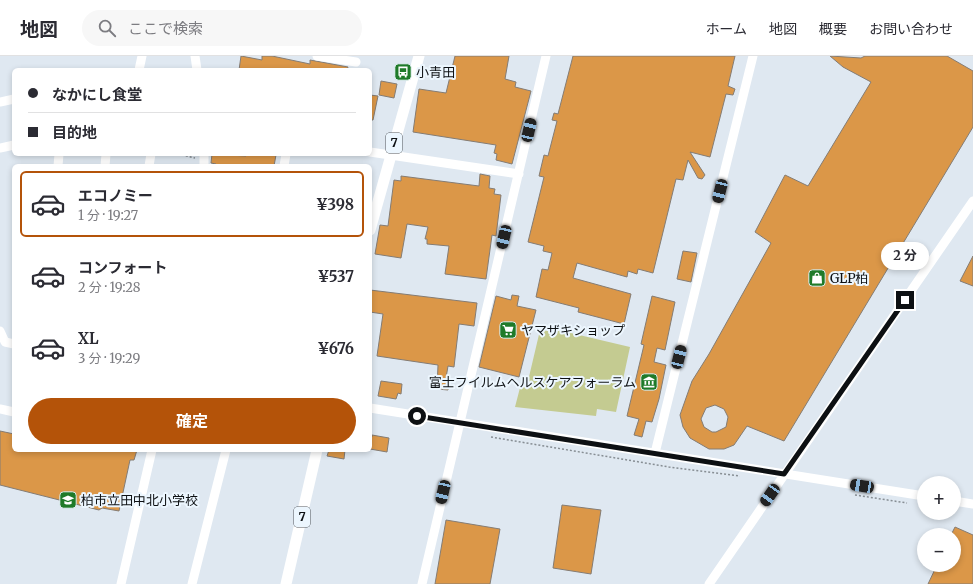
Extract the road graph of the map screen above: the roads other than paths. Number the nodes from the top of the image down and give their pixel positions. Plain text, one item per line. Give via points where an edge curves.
1 (142, 56) edge
2 (194, 56) edge
3 (316, 56) edge
4 (419, 56) edge
5 (546, 56) edge
6 (753, 56) edge
7 (356, 63) edge
8 (139, 68) edge
9 (197, 68) edge
10 (12, 99) edge
11 (0, 102) edge
12 (12, 145) edge
13 (0, 148) edge
14 (372, 152) edge
15 (390, 155) junction
16 (519, 174) junction
17 (973, 201) edge
18 (969, 214) edge
19 (372, 221) edge
20 (0, 331) edge
21 (12, 344) edge
22 (372, 408) edge
23 (0, 409) edge
24 (12, 412) edge
25 (460, 422) junction
26 (152, 452) edge
27 (225, 452) edge
28 (317, 452) edge
29 (655, 453) junction
30 (784, 474) junction
31 (917, 495) edge
32 (961, 502) edge
33 (973, 504) edge
34 (121, 584) edge
35 (192, 584) edge
36 (286, 584) edge
37 (422, 584) edge
38 (709, 584) edge

1 - 8 street
2 - 9 street
3 - 7 street
4 - 15 main road, 7
5 - 16 street
6 - 29 street
10 - 11 street
12 - 13 street
14 - 15 street
15 - 16 street
15 - 19 main road, 7
16 - 25 street
17 - 18 street
18 - 30 street
20 - 21 street via 5,342
22 - 25 street
23 - 24 street
25 - 29 street
25 - 37 street
26 - 34 street
27 - 35 street
28 - 36 main road, 7
29 - 30 street
30 - 31 street
30 - 38 street
32 - 33 street

